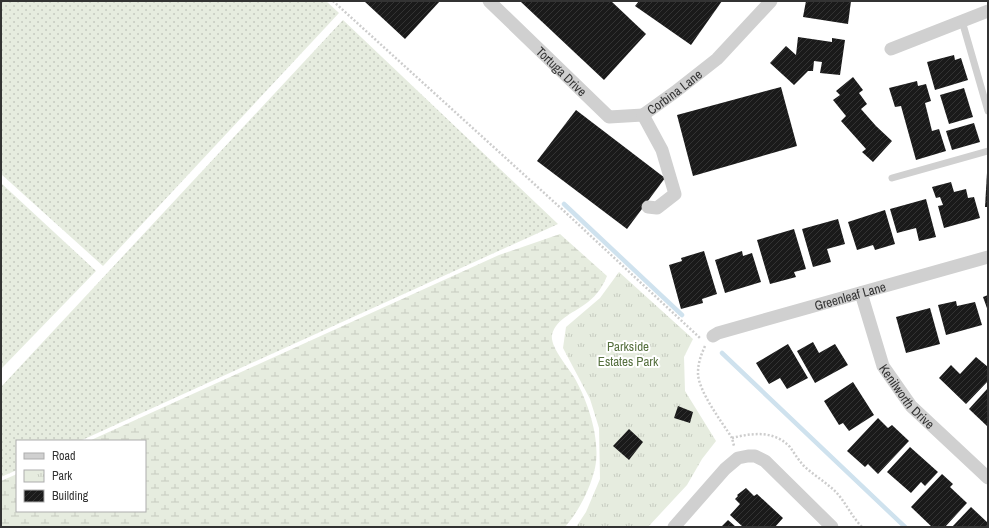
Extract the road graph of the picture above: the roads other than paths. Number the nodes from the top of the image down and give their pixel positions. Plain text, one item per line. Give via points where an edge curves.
1 (489, 1) edge
2 (771, 1) edge
3 (988, 11) edge
4 (962, 21) junction
5 (891, 49) dead end
6 (988, 111) edge
7 (643, 115) junction
8 (988, 151) edge
9 (892, 178) dead end
10 (648, 207) dead end
11 (988, 257) edge
12 (861, 292) junction
13 (710, 340) road end
14 (988, 478) edge
15 (674, 527) edge
16 (832, 527) edge

1 - 7 street, Tortuga Drive via 609,117
2 - 7 street, Corbina Lane via 717,59
3 - 4 street
4 - 5 street
4 - 6 lane
7 - 10 street, Corbina Lane via 662,150 675,194 657,208
8 - 9 lane
11 - 12 street, Greenleaf Lane
12 - 13 street, Greenleaf Lane via 718,333
12 - 14 street, Kenilworth Drive via 884,366 912,406
15 - 16 street via 725,469 738,458 755,456 771,466

